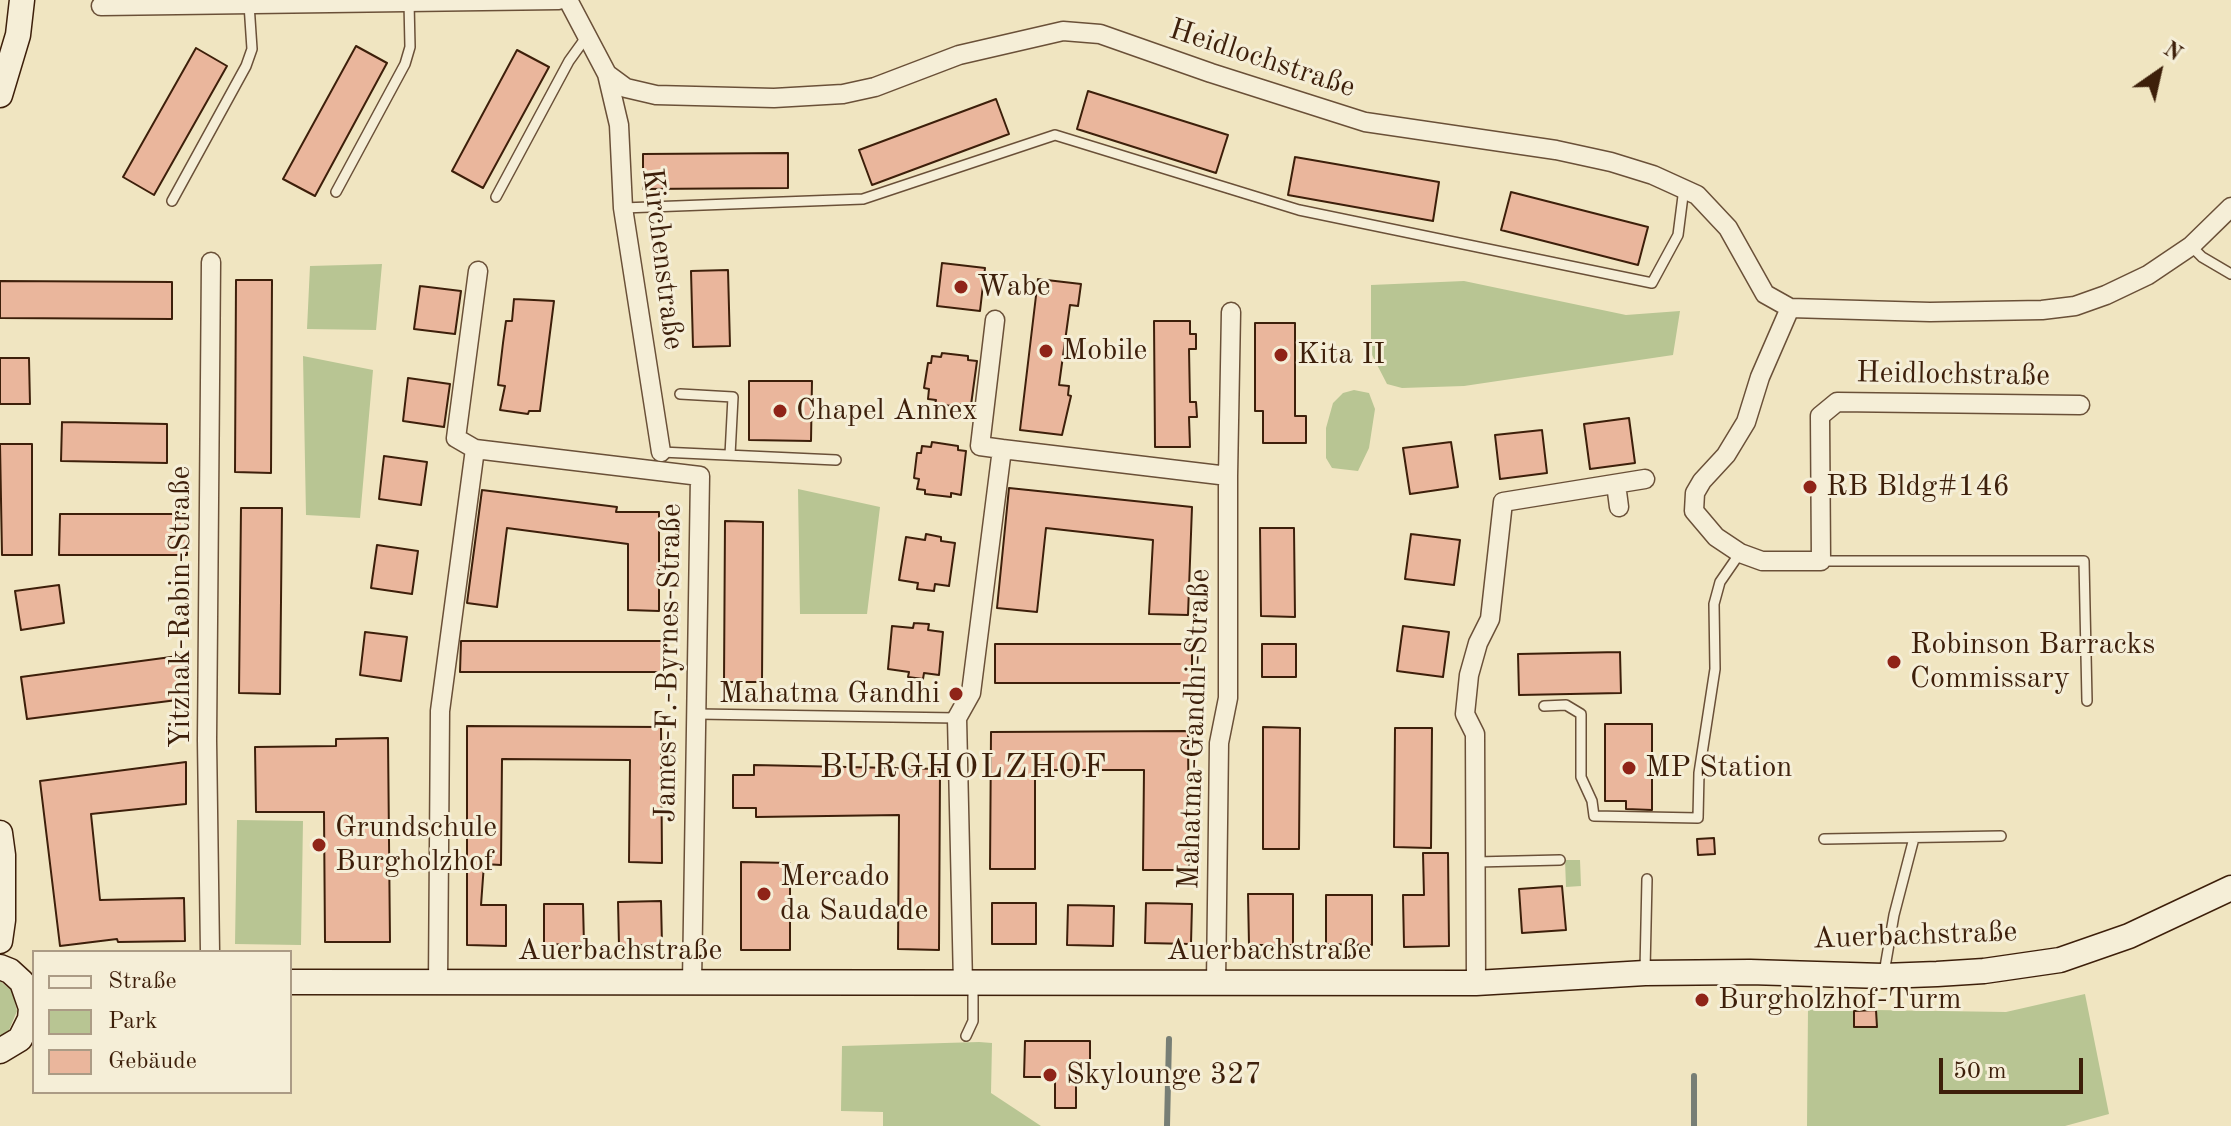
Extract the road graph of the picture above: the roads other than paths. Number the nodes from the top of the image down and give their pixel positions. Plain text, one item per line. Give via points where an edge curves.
1 (22, 0) edge
2 (490, 0) edge
3 (559, 0) edge
4 (568, 0) edge
5 (347, 1) edge
6 (202, 2) edge
7 (409, 2) junction
8 (249, 4) junction
9 (101, 6) dead end
10 (587, 36) junction
11 (607, 74) junction
12 (0, 95) edge
13 (1684, 188) junction
14 (336, 192) dead end
15 (496, 197) dead end
16 (172, 201) dead end
17 (2231, 207) edge
18 (623, 208) junction
19 (2191, 246) junction
20 (211, 262) dead end
21 (478, 271) dead end
22 (2231, 274) edge
23 (1790, 308) junction
24 (1231, 312) dead end
25 (995, 320) dead end
26 (680, 394) dead end
27 (2080, 405) dead end
28 (475, 449) junction
29 (1002, 449) junction
30 (661, 452) joint
31 (730, 455) junction
32 (836, 460) dead end
33 (1228, 476) junction
34 (1645, 479) dead end
35 (1616, 484) junction
36 (1619, 507) dead end
37 (1740, 553) junction
38 (1821, 561) junction
39 (2087, 701) dead end
40 (1544, 706) dead end
41 (697, 714) junction
42 (949, 718) junction
43 (0, 833) edge
44 (2001, 836) dead end
45 (1914, 838) junction
46 (1824, 839) dead end
47 (1560, 860) dead end
48 (1476, 862) junction
49 (1647, 879) dead end
50 (2231, 888) edge
51 (0, 941) edge
52 (210, 950) edge
53 (0, 967) edge
54 (1645, 973) junction
55 (1883, 976) junction
56 (292, 982) edge
57 (692, 982) junction
58 (1216, 983) junction
59 (1476, 983) junction
60 (438, 984) junction
61 (968, 984) junction
62 (32, 997) edge
63 (966, 1036) dead end
64 (0, 1051) edge

1 - 12 main road
2 - 3 street
2 - 7 street
4 - 10 street
5 - 7 street
5 - 8 street
6 - 8 street
6 - 9 street
7 - 14 lane via 405,64
8 - 16 lane via 252,49 246,66
10 - 11 street
10 - 15 lane
11 - 13 street, Heidlochstraße via 626,88 656,95 843,94 1007,43 1063,31 1100,34 1365,122 1556,150 1639,170
11 - 18 street, Kirchenstraße via 619,125
13 - 18 lane via 1678,235 1652,283 1299,210 1055,135 863,199
13 - 23 street, Heidlochstraße via 1728,228 1765,294
17 - 19 street, Heidlochstraße
18 - 30 street, Kirchenstraße
19 - 22 lane
19 - 23 street, Heidlochstraße via 2148,275 2075,306 1930,312
20 - 52 street, Yitzhak-Rabin-Straße
21 - 28 street via 456,438
23 - 37 street via 1746,422 1695,493 1694,511 1702,522
24 - 33 street, Mahatma-Gandhi-Straße
25 - 29 street via 980,446
26 - 31 lane via 733,397
27 - 38 street, Heidlochstraße via 1837,402 1820,416
28 - 41 street, James-F.-Byrnes-Straße via 700,476
28 - 60 street via 440,711
29 - 33 street
29 - 42 street via 971,693
30 - 31 lane
31 - 32 lane
33 - 58 street, Mahatma-Gandhi-Straße via 1228,698 1219,743
34 - 35 street
35 - 36 street
35 - 48 street via 1503,502 1490,619 1469,675 1465,714 1475,734
37 - 38 street via 1762,561
37 - 40 lane via 1720,582 1714,604 1715,669 1699,773 1698,818 1594,816 1581,777 1581,714 1566,705
38 - 39 lane via 2084,561
41 - 42 lane
41 - 57 street, James-F.-Byrnes-Straße
42 - 61 street
43 - 51 main road
44 - 45 lane
45 - 46 lane
45 - 55 lane
47 - 48 lane
48 - 59 street
49 - 54 lane
50 - 55 main road, Auerbachstraße via 2129,936 2060,960 1984,971
53 - 62 main road via 22,982
54 - 55 main road, Auerbachstraße
54 - 59 main road, Auerbachstraße
56 - 60 main road, Auerbachstraße
57 - 60 main road, Auerbachstraße
57 - 61 main road, Auerbachstraße
58 - 59 main road, Auerbachstraße
58 - 61 main road, Auerbachstraße
61 - 63 lane via 973,1021
62 - 64 main road via 26,1030

